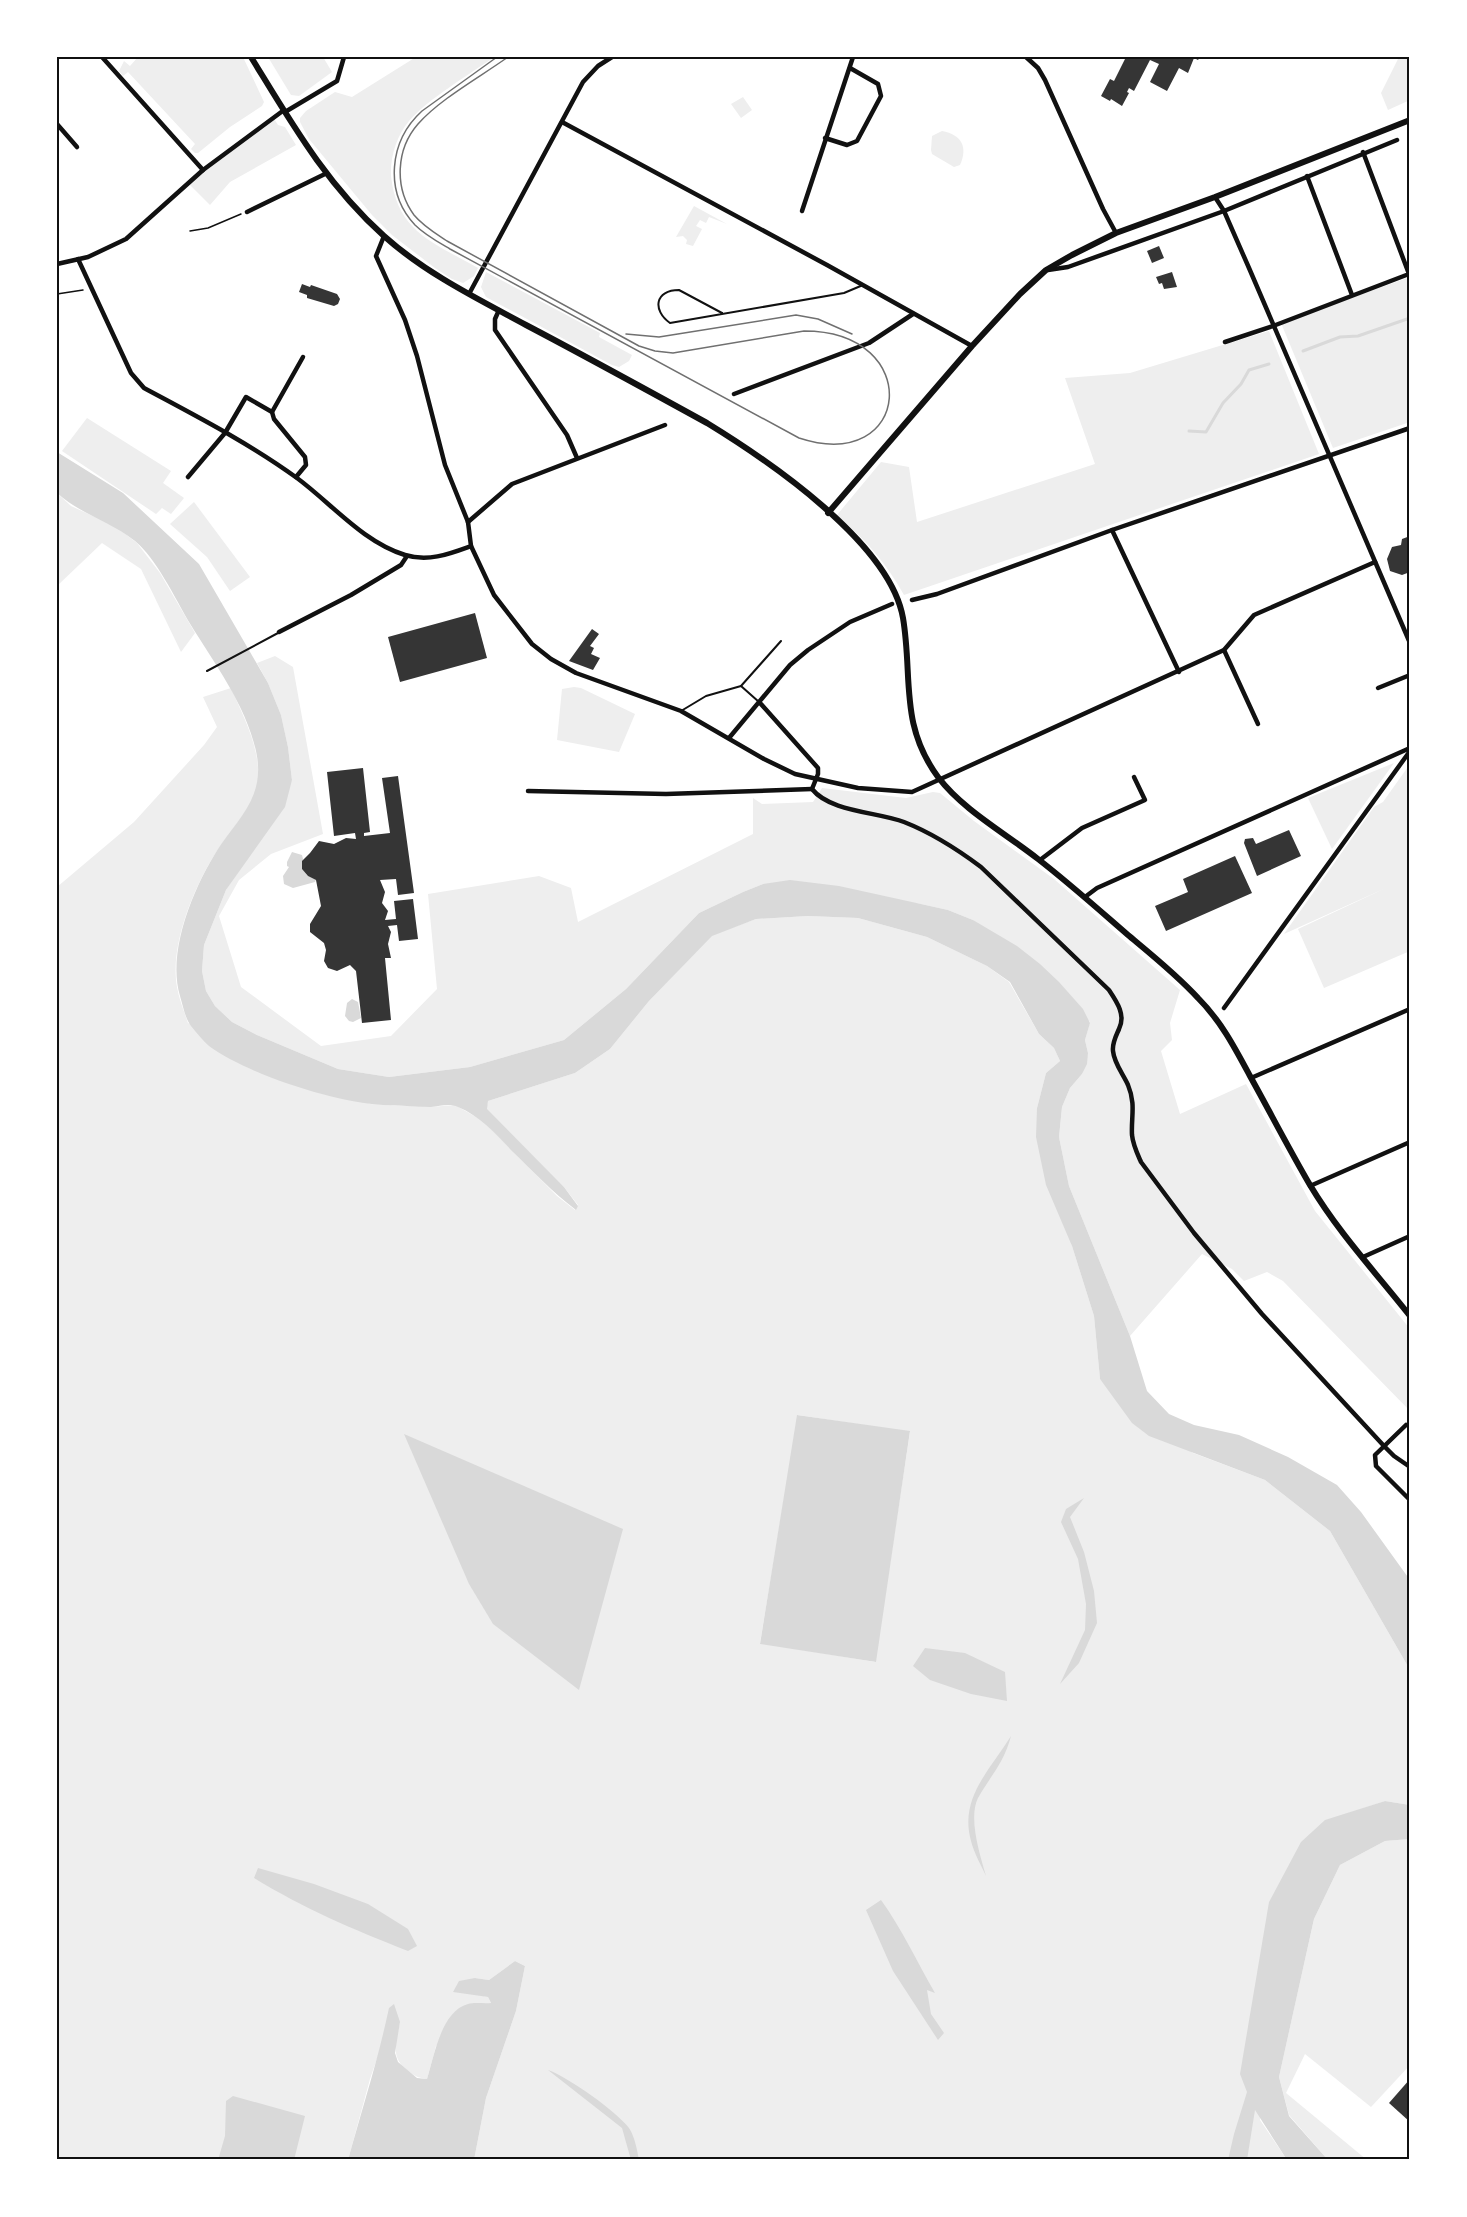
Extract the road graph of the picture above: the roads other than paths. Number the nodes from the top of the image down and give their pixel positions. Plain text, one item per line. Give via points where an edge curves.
1 (102, 57) edge
2 (251, 57) edge
3 (344, 57) edge
4 (612, 57) edge
5 (853, 57) edge
6 (1026, 57) edge
7 (849, 68) junction
8 (284, 111) junction
9 (1410, 120) edge
10 (562, 122) junction
11 (57, 124) edge
12 (825, 138) junction
13 (1397, 140) dead end
14 (77, 147) dead end
15 (1363, 152) junction
16 (203, 170) junction
17 (325, 174) junction
18 (1307, 176) junction
19 (1215, 197) junction
20 (802, 211) dead end
21 (1224, 211) junction
22 (247, 212) road end
23 (1116, 233) junction
24 (384, 236) junction
25 (78, 260) junction
26 (57, 264) edge
27 (1046, 270) junction
28 (863, 285) junction
29 (469, 294) junction
30 (1352, 296) junction
31 (499, 310) junction
32 (722, 313) junction
33 (913, 314) junction
34 (1273, 326) junction
35 (1225, 342) dead end
36 (972, 346) junction
37 (303, 357) dead end
38 (734, 394) dead end
39 (272, 412) junction
40 (665, 425) dead end
41 (1410, 428) edge
42 (225, 433) junction
43 (1330, 456) junction
44 (577, 458) junction
45 (188, 477) dead end
46 (296, 477) junction
47 (828, 513) junction
48 (468, 522) junction
49 (1112, 530) junction
50 (471, 546) junction
51 (407, 555) junction
52 (1375, 562) junction
53 (912, 600) dead end
54 (892, 604) dead end
55 (279, 632) joint
56 (781, 641) dead end
57 (1410, 643) edge
58 (1224, 650) junction
59 (207, 671) dead end
60 (1179, 672) junction
61 (1410, 675) edge
62 (741, 686) junction
63 (1378, 688) dead end
64 (760, 703) junction
65 (681, 711) junction
66 (1258, 724) dead end
67 (729, 738) junction
68 (1410, 750) edge
69 (1134, 777) dead end
70 (939, 778) junction
71 (816, 779) junction
72 (812, 789) junction
73 (528, 791) dead end
74 (1040, 860) junction
75 (1084, 897) junction
76 (1224, 1008) dead end
77 (1410, 1009) edge
78 (1251, 1078) junction
79 (1410, 1142) edge
80 (1310, 1186) junction
81 (1410, 1236) edge
82 (1363, 1257) junction
83 (1410, 1316) edge
84 (1406, 1425) dead end
85 (1384, 1446) junction
86 (1410, 1467) edge
87 (1410, 1500) edge

1 - 16 street
2 - 8 street
3 - 8 street via 337,81
4 - 10 street via 583,82
5 - 7 street
6 - 23 street via 1046,80
7 - 12 street
7 - 12 street via 878,84 881,96 857,141 846,145
8 - 16 street
8 - 17 street
9 - 19 street
10 - 28 street
10 - 29 street
11 - 14 street
12 - 20 street
13 - 15 street
15 - 18 street
15 - 30 street via 1408,274
16 - 25 street via 126,239
17 - 22 street
17 - 24 street
18 - 21 street
18 - 30 street
19 - 21 street
19 - 23 street
21 - 27 street via 1068,267
21 - 34 street
23 - 27 street
24 - 29 street
24 - 48 street via 376,256 405,320 445,465
25 - 26 street
25 - 42 street via 132,373 144,388
27 - 36 street
28 - 32 lane via 844,293
28 - 33 street
29 - 31 street
30 - 34 street
31 - 44 street via 495,330 567,435
31 - 47 street via 716,429 764,460
32 - 32 lane via 679,290 671,290 659,300 660,316 670,323
33 - 36 street
33 - 38 street via 869,343
34 - 35 street
34 - 43 street
36 - 47 street
37 - 39 street
39 - 42 street via 246,397
39 - 46 street via 305,457 306,465
40 - 44 street
41 - 43 street
42 - 45 street
42 - 46 street
43 - 49 street
43 - 52 street
44 - 48 street via 512,484
46 - 51 street via 369,536
47 - 70 street via 878,564 894,589 905,633 912,722
48 - 50 street
49 - 53 street
49 - 60 street
50 - 51 street via 439,558
50 - 65 street via 494,595 532,644 551,659 576,673
51 - 55 street via 401,565
52 - 57 street
52 - 58 street via 1254,615
54 - 64 street via 850,622 808,650 790,665
55 - 59 lane
56 - 62 lane
58 - 60 street
58 - 66 street
60 - 70 street
61 - 63 street
62 - 64 lane
62 - 65 lane via 706,696
64 - 67 street
64 - 71 street via 815,764
65 - 67 street
67 - 71 street via 795,774
68 - 75 street
68 - 76 street
69 - 74 street via 1145,800 1083,828
70 - 71 street via 912,792 858,788
70 - 74 street
71 - 72 street
72 - 73 street via 666,794
72 - 85 street via 842,807 902,821 959,850 1109,990 1119,1004 1120,1028 1113,1050 1134,1108 1132,1136 1141,1162 1262,1314
74 - 75 street
75 - 78 street via 1197,997 1224,1029
77 - 78 street
78 - 80 street
79 - 80 street
80 - 82 street
81 - 82 street
82 - 83 street
84 - 85 street
85 - 86 street
85 - 87 street via 1376,1455 1376,1466

